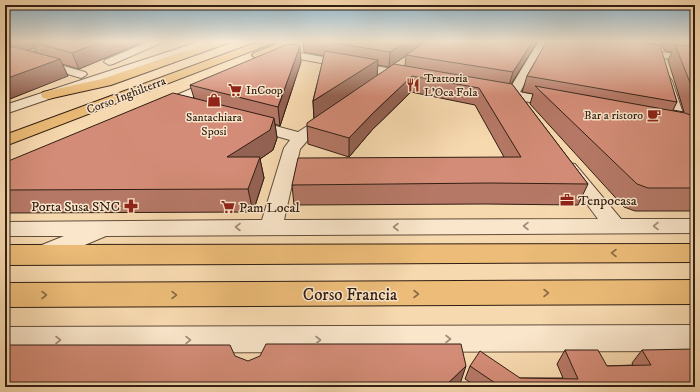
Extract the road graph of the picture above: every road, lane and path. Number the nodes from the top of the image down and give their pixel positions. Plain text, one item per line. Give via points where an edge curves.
1 (30, 59) edge
2 (116, 59) edge
3 (155, 59) edge
4 (171, 59) edge
5 (196, 59) edge
6 (221, 59) edge
7 (255, 59) edge
8 (270, 59) edge
9 (332, 59) edge
10 (533, 59) edge
11 (650, 59) edge
12 (660, 59) edge
13 (693, 59) edge
14 (661, 64) junction
15 (255, 66) edge
16 (399, 68) junction
17 (91, 70) junction
18 (227, 78) edge
19 (424, 78) edge
20 (375, 85) edge
21 (485, 90) edge
22 (48, 95) junction
23 (513, 95) junction
24 (170, 103) junction
25 (572, 106) edge
26 (5, 108) edge
27 (148, 109) joint
28 (192, 109) edge
29 (338, 112) edge
30 (527, 114) edge
31 (236, 121) edge
32 (681, 127) edge
33 (5, 130) edge
34 (301, 138) junction
35 (695, 139) edge
36 (5, 142) edge
37 (561, 158) edge
38 (615, 226) junction
39 (695, 226) edge
40 (108, 227) junction
41 (271, 227) junction
42 (5, 229) edge
43 (695, 253) edge
44 (5, 255) edge
45 (40, 255) junction
46 (695, 292) edge
47 (5, 296) edge
48 (695, 338) edge
49 (5, 340) edge

1 - 17 street
2 - 17 street
3 - 22 street, Corso Inghilterra
4 - 22 main road via 106,82
5 - 33 main road, Corso Inghilterra
6 - 36 main road, Corso Inghilterra
7 - 27 main road via 166,94
8 - 15 street
9 - 16 street
10 - 23 street
11 - 14 street
12 - 14 street
13 - 14 street
14 - 32 street
16 - 19 street
16 - 20 street
17 - 26 street
18 - 24 street, Corso Inghilterra
21 - 23 street
22 - 26 street, Corso Inghilterra
23 - 25 street
23 - 30 street
24 - 27 street, Corso Inghilterra
24 - 28 street
29 - 34 street
31 - 34 street
32 - 35 street
34 - 41 street via 292,148
37 - 38 street
39 -> 38 street
38 -> 41 street
41 -> 40 street
40 - 42 street
40 - 45 street
43 -> 45 main road
44 - 45 main road
47 -> 46 main road, Corso Francia
49 -> 48 street via 255,352

